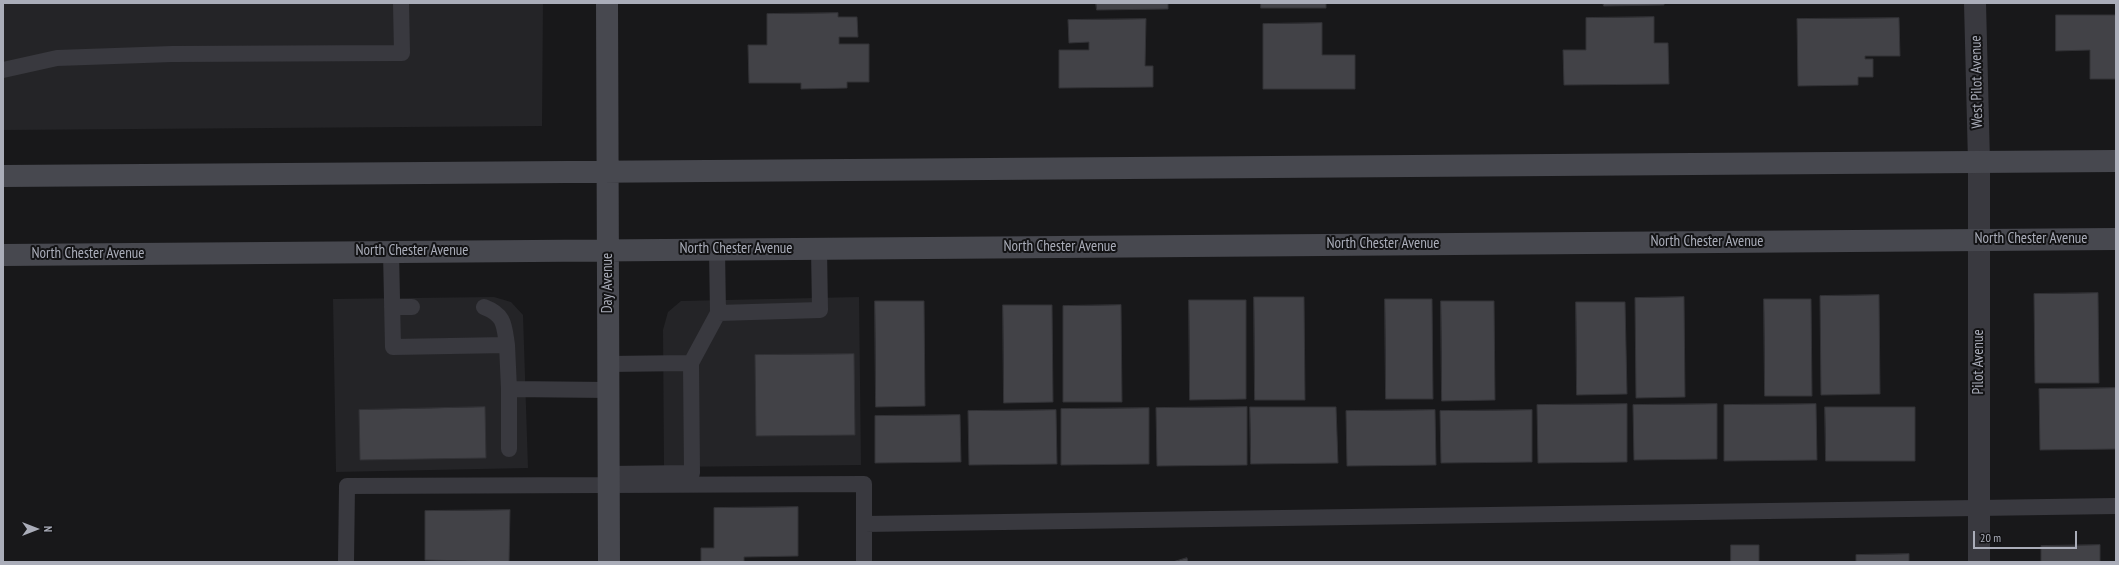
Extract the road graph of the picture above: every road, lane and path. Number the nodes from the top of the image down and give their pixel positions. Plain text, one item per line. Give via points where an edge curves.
1 (401, 3) edge
2 (607, 3) edge
3 (1975, 3) edge
4 (3, 70) edge
5 (2116, 160) edge
6 (1979, 162) junction
7 (607, 172) junction
8 (3, 176) edge
9 (2116, 239) edge
10 (1979, 240) junction
11 (717, 249) junction
12 (818, 249) junction
13 (608, 250) junction
14 (391, 252) junction
15 (3, 255) edge
16 (392, 307) junction
17 (412, 307) dead end
18 (484, 307) dead end
19 (718, 313) junction
20 (507, 345) junction
21 (691, 363) junction
22 (608, 364) junction
23 (509, 389) junction
24 (609, 390) junction
25 (509, 449) dead end
26 (608, 480) junction
27 (1979, 506) junction
28 (2116, 506) edge
29 (864, 524) junction
30 (346, 562) edge
31 (609, 562) edge
32 (864, 562) edge
33 (1979, 562) edge

1 - 4 lane via 402,53 172,54 57,58
2 - 7 main road, Day Avenue
3 - 6 street, West Pilot Avenue
5 - 6 main road
6 - 7 main road
6 - 10 street, Pilot Avenue
7 - 8 main road
7 - 13 main road, Day Avenue
9 - 10 main road, North Chester Avenue
10 - 12 main road, North Chester Avenue
10 - 27 street, Pilot Avenue
11 - 12 main road, North Chester Avenue
11 - 13 main road, North Chester Avenue
11 - 19 lane
12 - 19 lane via 820,310
13 - 14 main road, North Chester Avenue
13 - 22 main road, Day Avenue
14 - 15 main road, North Chester Avenue
14 - 16 lane
16 - 17 lane
16 - 20 lane via 393,347
18 - 20 lane via 499,315 504,324
19 - 21 lane
20 - 23 lane
21 - 22 lane
21 - 26 lane via 692,473
22 - 24 main road, Day Avenue
23 - 24 lane
23 - 25 lane
24 - 26 main road, Day Avenue
26 - 29 lane via 864,484
26 - 30 lane via 347,486
26 - 31 main road, Day Avenue
27 - 28 lane
27 - 29 lane
27 - 33 street, Pilot Avenue
29 - 32 lane

